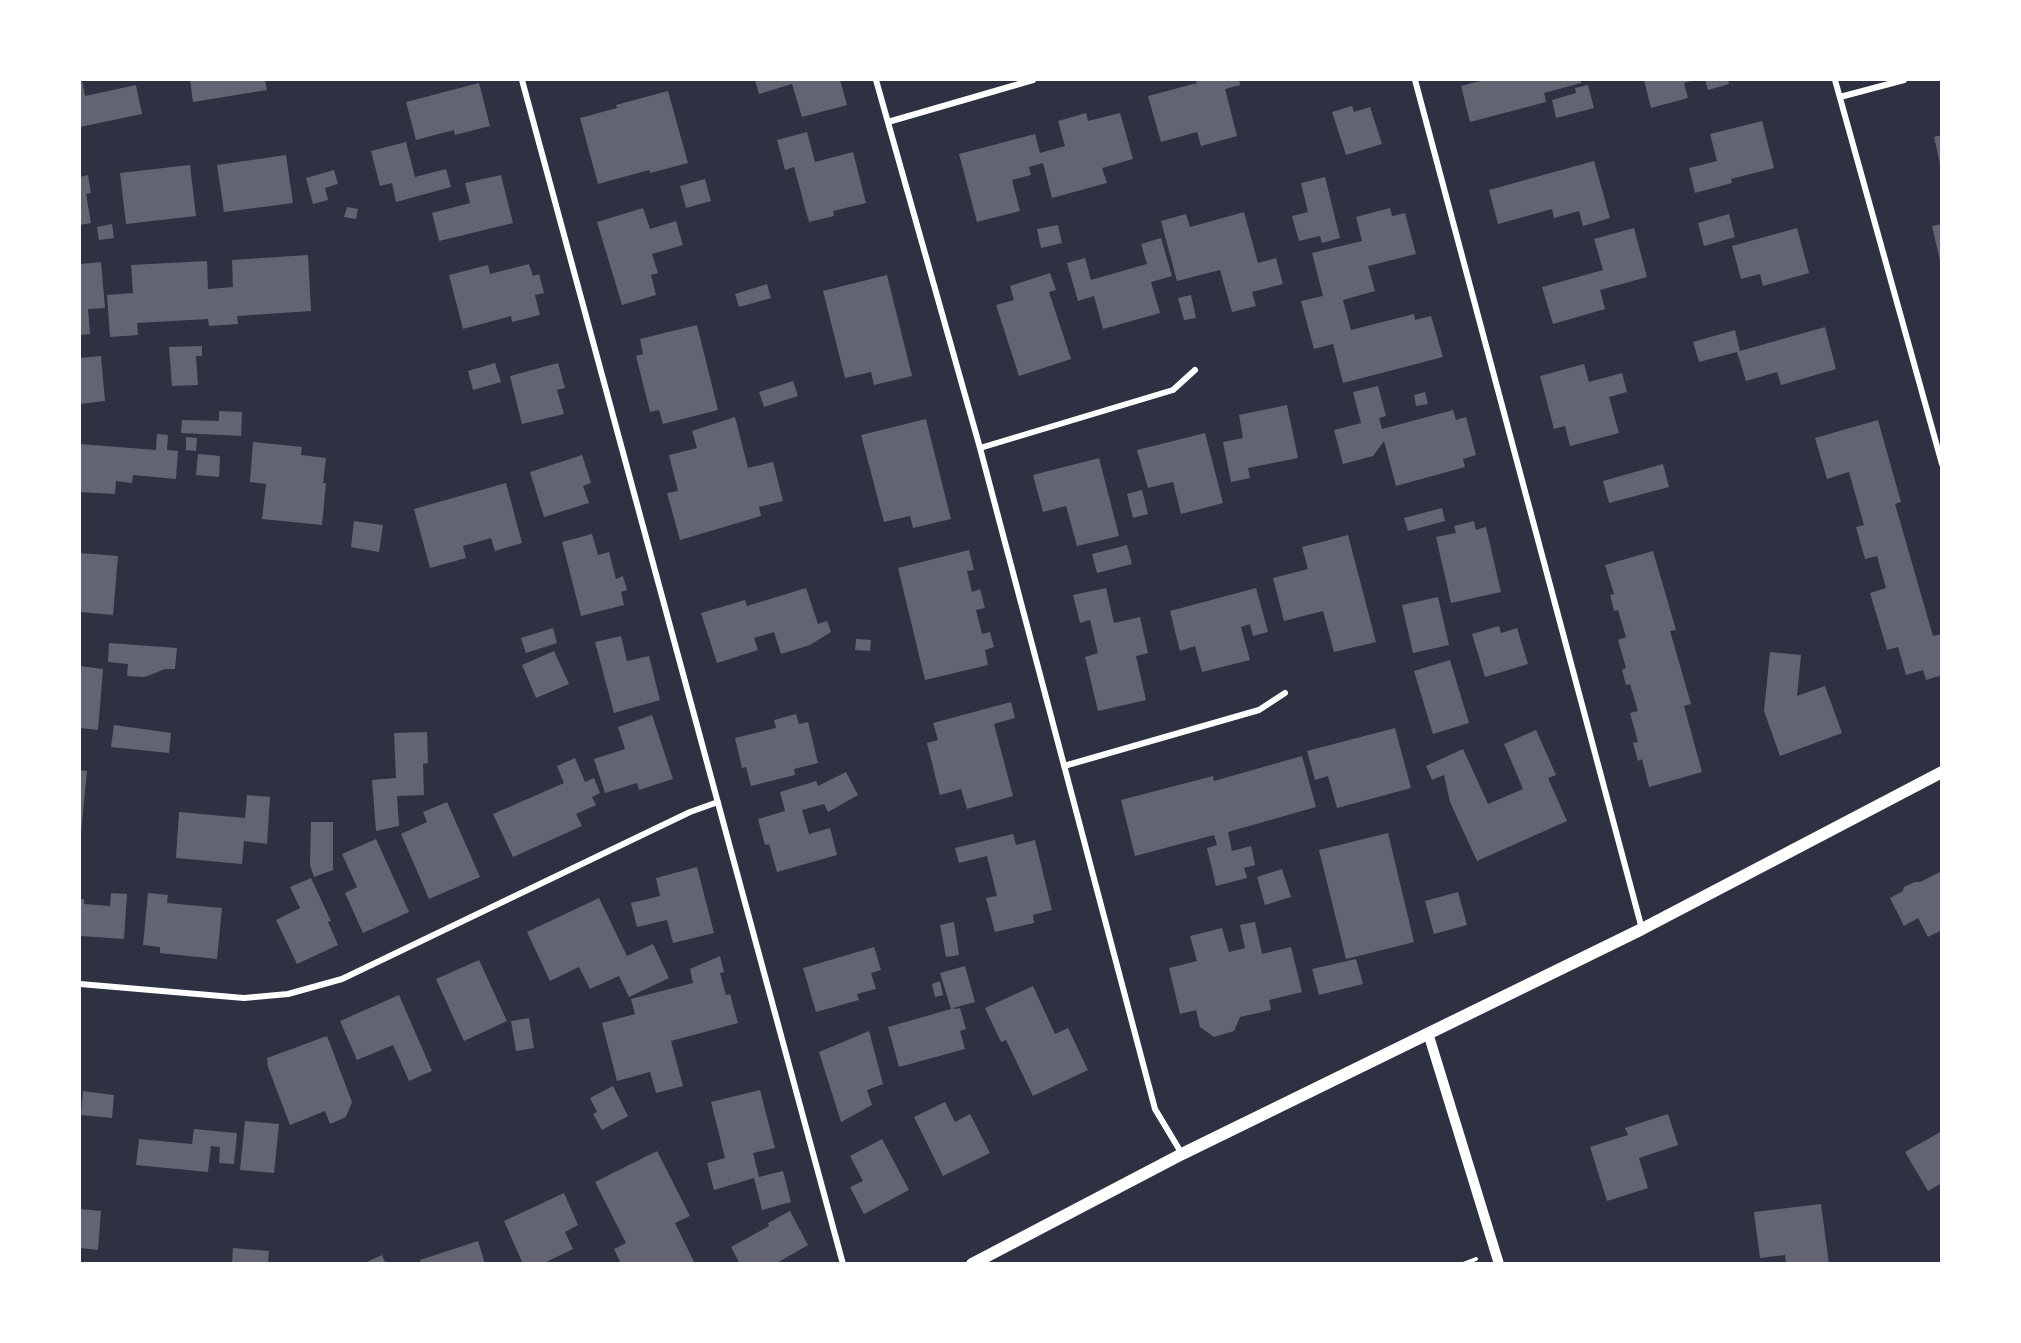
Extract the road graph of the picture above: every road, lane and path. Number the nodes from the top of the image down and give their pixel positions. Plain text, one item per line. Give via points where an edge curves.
1 (522, 80) edge
2 (876, 80) edge
3 (1033, 80) edge
4 (1415, 80) edge
5 (1835, 80) edge
6 (1904, 80) edge
7 (1840, 97) junction
8 (888, 122) junction
9 (1195, 370) dead end
10 (980, 448) junction
11 (1941, 464) edge
12 (1285, 693) dead end
13 (1064, 766) junction
14 (1941, 772) edge
15 (718, 802) junction
16 (1642, 929) junction
17 (80, 984) edge
18 (1428, 1033) junction
19 (1182, 1154) junction
20 (843, 1263) edge
21 (972, 1263) edge
22 (1499, 1263) edge

1 - 15 street
2 - 8 street
3 - 8 street
4 - 16 street
5 - 7 street
6 - 7 street
7 - 11 street
8 - 10 street
9 - 10 street via 1173,390
10 - 13 street
12 - 13 street via 1259,710
13 - 19 street via 1155,1109
14 - 16 main road
15 - 17 street via 342,979 288,994 244,998
15 - 20 street
16 - 18 main road
18 - 19 main road
18 - 22 street
19 - 21 main road

